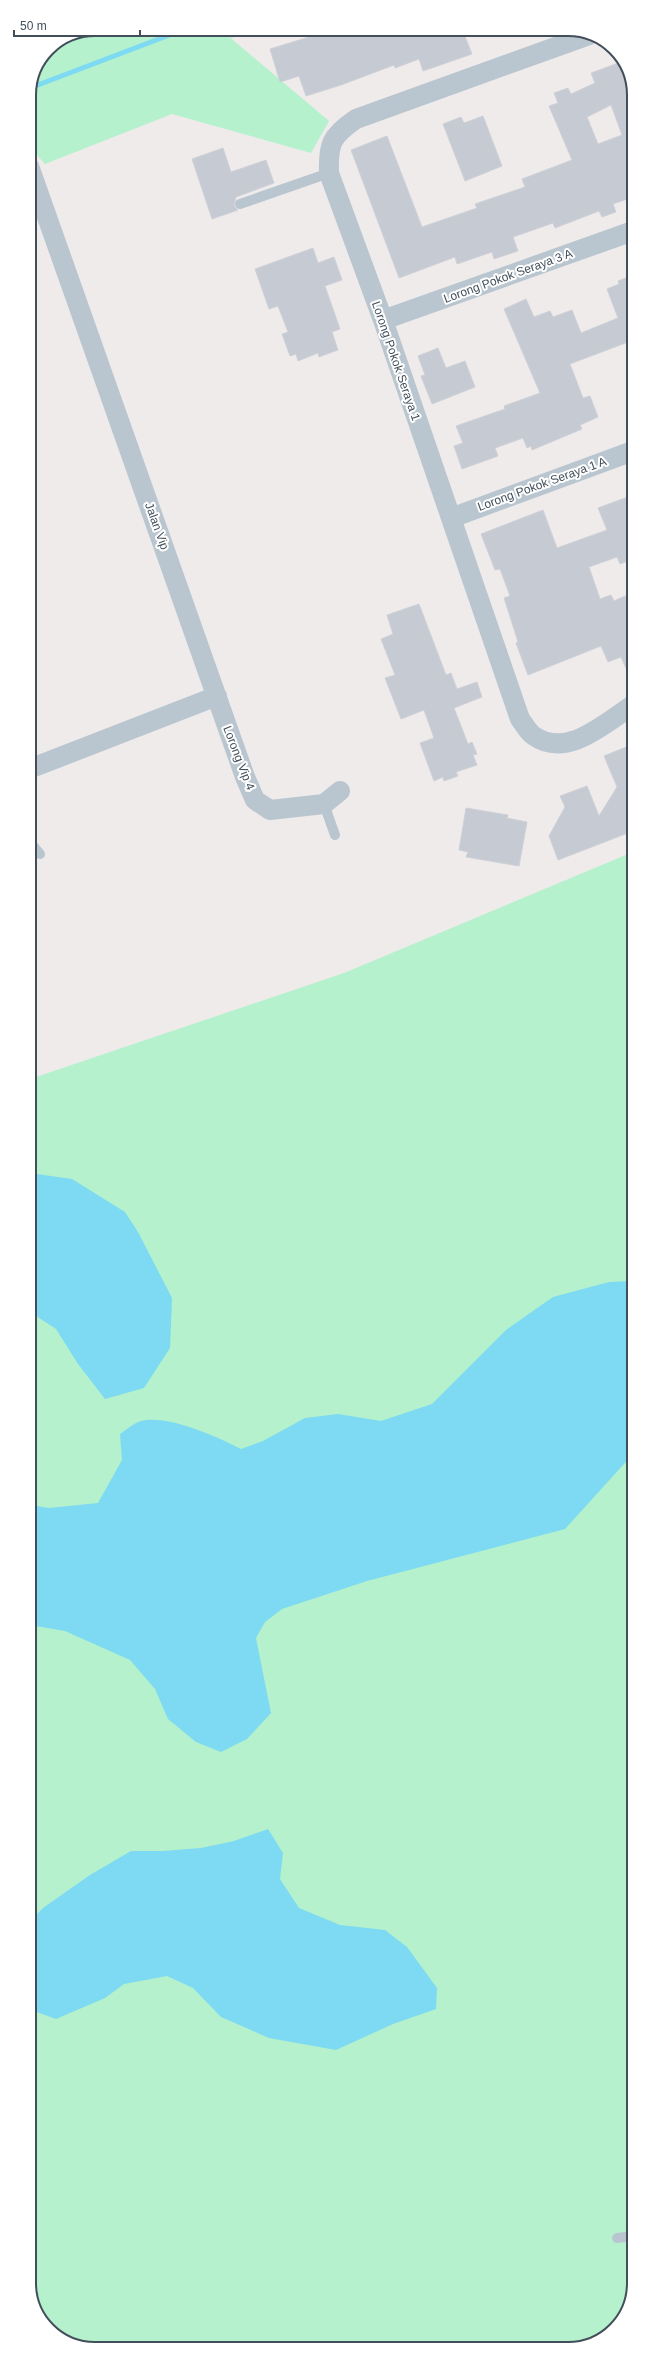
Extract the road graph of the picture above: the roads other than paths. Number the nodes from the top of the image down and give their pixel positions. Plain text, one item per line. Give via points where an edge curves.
1 (581, 38) edge
2 (329, 174) junction
3 (36, 186) edge
4 (240, 204) dead end
5 (627, 233) edge
6 (383, 320) junction
7 (627, 453) edge
8 (451, 518) junction
9 (217, 696) junction
10 (627, 709) edge
11 (36, 766) edge
12 (340, 791) dead end
13 (324, 804) junction
14 (335, 835) dead end
15 (36, 849) edge
16 (40, 854) dead end
17 (627, 2237) edge
18 (617, 2238) dead end

1 - 2 street, Lorong Pokok Seraya 1 via 356,119 340,130 328,149
2 - 4 lane
2 - 6 street, Lorong Pokok Seraya 1
3 - 9 street, Jalan Vip
5 - 6 street, Lorong Pokok Seraya 3 A
6 - 8 street, Lorong Pokok Seraya 1
7 - 8 street, Lorong Pokok Seraya 1 A
8 - 10 street, Lorong Pokok Seraya 1 via 520,719 532,735 548,743 562,744 584,737
9 - 11 street
9 - 13 street, Lorong Vip 4 via 245,778 256,800 270,810
12 - 13 street
13 - 14 lane
15 - 16 lane
17 - 18 lane

